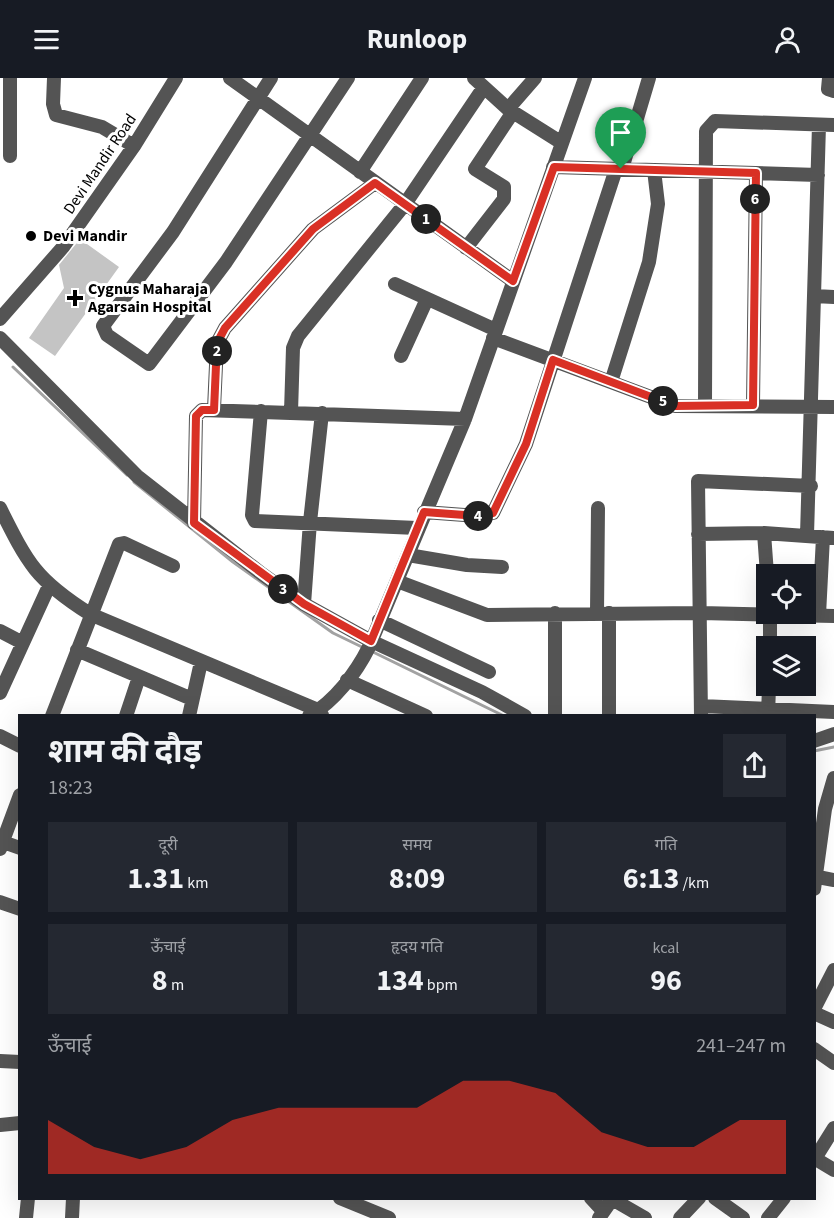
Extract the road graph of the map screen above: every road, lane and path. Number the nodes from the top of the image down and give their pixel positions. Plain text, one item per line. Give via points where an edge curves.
1 (10, 78) edge
2 (54, 78) edge
3 (176, 78) edge
4 (230, 78) edge
5 (271, 78) edge
6 (348, 78) edge
7 (423, 78) edge
8 (535, 78) edge
9 (585, 78) edge
10 (649, 78) edge
11 (829, 78) edge
12 (479, 83) edge
13 (834, 91) edge
14 (256, 99) junction
15 (510, 110) junction
16 (819, 125) junction
17 (834, 125) edge
18 (308, 135) junction
19 (562, 143) junction
20 (134, 146) junction
21 (10, 156) dead end
22 (554, 167) junction
23 (619, 169) junction
24 (654, 170) junction
25 (706, 171) junction
26 (360, 172) junction
27 (756, 173) junction
28 (818, 175) junction
29 (375, 183) junction
30 (405, 204) junction
31 (466, 248) junction
32 (513, 281) junction
33 (395, 284) dead end
34 (814, 296) junction
35 (834, 297) edge
36 (427, 299) junction
37 (0, 320) edge
38 (494, 334) junction
39 (0, 338) edge
40 (401, 356) dead end
41 (553, 360) junction
42 (611, 382) junction
43 (753, 405) junction
44 (811, 405) junction
45 (705, 406) junction
46 (834, 407) edge
47 (214, 410) junction
48 (261, 411) junction
49 (291, 412) junction
50 (322, 413) junction
51 (465, 419) junction
52 (811, 486) junction
53 (0, 508) edge
54 (598, 508) dead end
55 (424, 512) junction
56 (310, 522) junction
57 (194, 523) junction
58 (417, 528) junction
59 (765, 533) junction
60 (699, 534) junction
61 (807, 535) junction
62 (829, 538) edge
63 (408, 555) junction
64 (767, 564) edge
65 (172, 566) dead end
66 (502, 567) dead end
67 (397, 581) junction
68 (49, 586) junction
69 (304, 604) junction
70 (555, 613) junction
71 (603, 613) junction
72 (701, 613) junction
73 (90, 614) junction
74 (756, 614) edge
75 (816, 615) edge
76 (819, 615) junction
77 (834, 616) edge
78 (379, 620) junction
79 (0, 631) edge
80 (21, 642) junction
81 (370, 644) junction
82 (77, 650) junction
83 (201, 662) junction
84 (489, 672) dead end
85 (139, 677) junction
86 (347, 680) junction
87 (0, 693) edge
88 (769, 696) edge
89 (194, 710) edge
90 (701, 711) edge
91 (769, 712) edge
92 (834, 712) edge
93 (53, 714) edge
94 (127, 714) edge
95 (316, 714) edge
96 (418, 714) edge
97 (521, 714) edge
98 (555, 714) edge
99 (609, 714) edge
100 (834, 734) edge
101 (0, 736) edge
102 (816, 740) edge
103 (18, 745) edge
104 (834, 778) edge
105 (18, 797) edge
106 (6, 807) edge
107 (824, 816) edge
108 (2, 845) edge
109 (18, 848) edge
110 (834, 880) edge
111 (816, 883) edge
112 (0, 902) edge
113 (18, 908) edge
114 (834, 970) edge
115 (816, 1007) edge
116 (816, 1012) edge
117 (834, 1022) edge
118 (816, 1050) edge
119 (0, 1060) edge
120 (18, 1062) edge
121 (834, 1063) edge
122 (18, 1123) edge
123 (0, 1125) edge
124 (834, 1128) edge
125 (816, 1157) edge
126 (816, 1160) edge
127 (834, 1170) edge
128 (28, 1200) edge
129 (74, 1200) edge
130 (344, 1200) edge
131 (592, 1200) edge
132 (611, 1200) edge
133 (614, 1200) edge
134 (697, 1200) edge
135 (718, 1200) edge
136 (782, 1200) edge
137 (373, 1214) edge
138 (601, 1214) edge
139 (26, 1218) edge
140 (72, 1218) edge
141 (389, 1218) edge
142 (645, 1218) edge
143 (680, 1218) edge
144 (743, 1218) edge
145 (768, 1218) edge

1 - 21 street
2 - 20 street via 56,115 94,124
3 - 20 street, Devi Mandir Road
4 - 14 street
5 - 14 street
6 - 18 street
7 - 26 street
8 - 15 street
9 - 19 street
10 - 23 street
11 - 13 street via 828,89
12 - 15 street
12 - 30 street
14 - 18 street
14 - 18 street via 173,231 105,320 102,326 107,335 149,364 226,262
15 - 19 street
15 - 31 street via 475,169 504,187 504,199
16 - 17 street
16 - 25 street via 715,121 706,131
16 - 28 street
18 - 26 street
19 - 22 street
20 - 37 street, Devi Mandir Road via 63,247
22 - 23 street
22 - 32 street
23 - 24 street
23 - 41 street
24 - 25 street
24 - 42 street via 658,204 649,262
25 - 27 street
25 - 45 street
26 - 29 street
27 - 28 street
27 - 43 street
28 - 34 street
29 - 30 street
29 - 47 street via 313,229 225,328 217,343
30 - 31 street
30 - 49 street via 298,336 293,348
31 - 32 street
32 - 38 street
33 - 36 street
34 - 35 street
34 - 44 street
36 - 38 street
36 - 40 street
38 - 41 street
38 - 51 street
39 - 57 street via 137,476
41 - 42 street
41 - 55 street via 526,444 493,513 478,516
42 - 45 street via 675,406
43 - 44 street
43 - 45 street
44 - 46 street
44 - 52 street
47 - 48 street
47 - 57 street via 202,410 196,416
48 - 49 street
48 - 56 street via 252,518 259,522
49 - 50 street
50 - 51 street
50 - 56 street
51 - 55 street
52 - 60 street via 702,479 697,484
52 - 61 street
53 - 68 street via 32,567
54 - 71 street
55 - 58 street
56 - 58 street
56 - 69 street
57 - 69 street
58 - 63 street
59 - 60 street
59 - 61 street
59 - 64 street
60 - 72 street
61 - 62 street
62 - 76 street
63 - 66 street
63 - 67 street
65 - 73 street via 120,543
67 - 70 street via 477,613
67 - 78 street
68 - 73 street
68 - 80 street
69 - 81 street
70 - 71 street
70 - 98 street
71 - 72 street
71 - 99 street
72 - 74 street
72 - 90 street
73 - 82 street
73 - 83 street
75 - 76 street
76 - 77 street
78 - 81 street
78 - 84 street
79 - 80 street
80 - 87 street
81 - 86 street
81 - 97 street via 482,692
82 - 85 street
82 - 93 street
83 - 89 street
83 - 95 street
85 - 89 street
85 - 94 street
86 - 95 street
86 - 96 street
88 - 91 street
90 - 91 street
91 - 92 street
100 - 102 street
101 - 103 street
104 - 107 street
105 - 106 street
106 - 108 street
107 - 111 street
108 - 109 street
110 - 111 street
112 - 113 street
114 - 115 street
116 - 117 street
118 - 121 street
119 - 120 street
122 - 123 street
124 - 125 street
126 - 127 street
128 - 139 street
129 - 140 street
130 - 137 street
131 - 138 street
132 - 138 street
133 - 142 street
134 - 143 street
135 - 144 street
136 - 145 street
137 - 141 street

